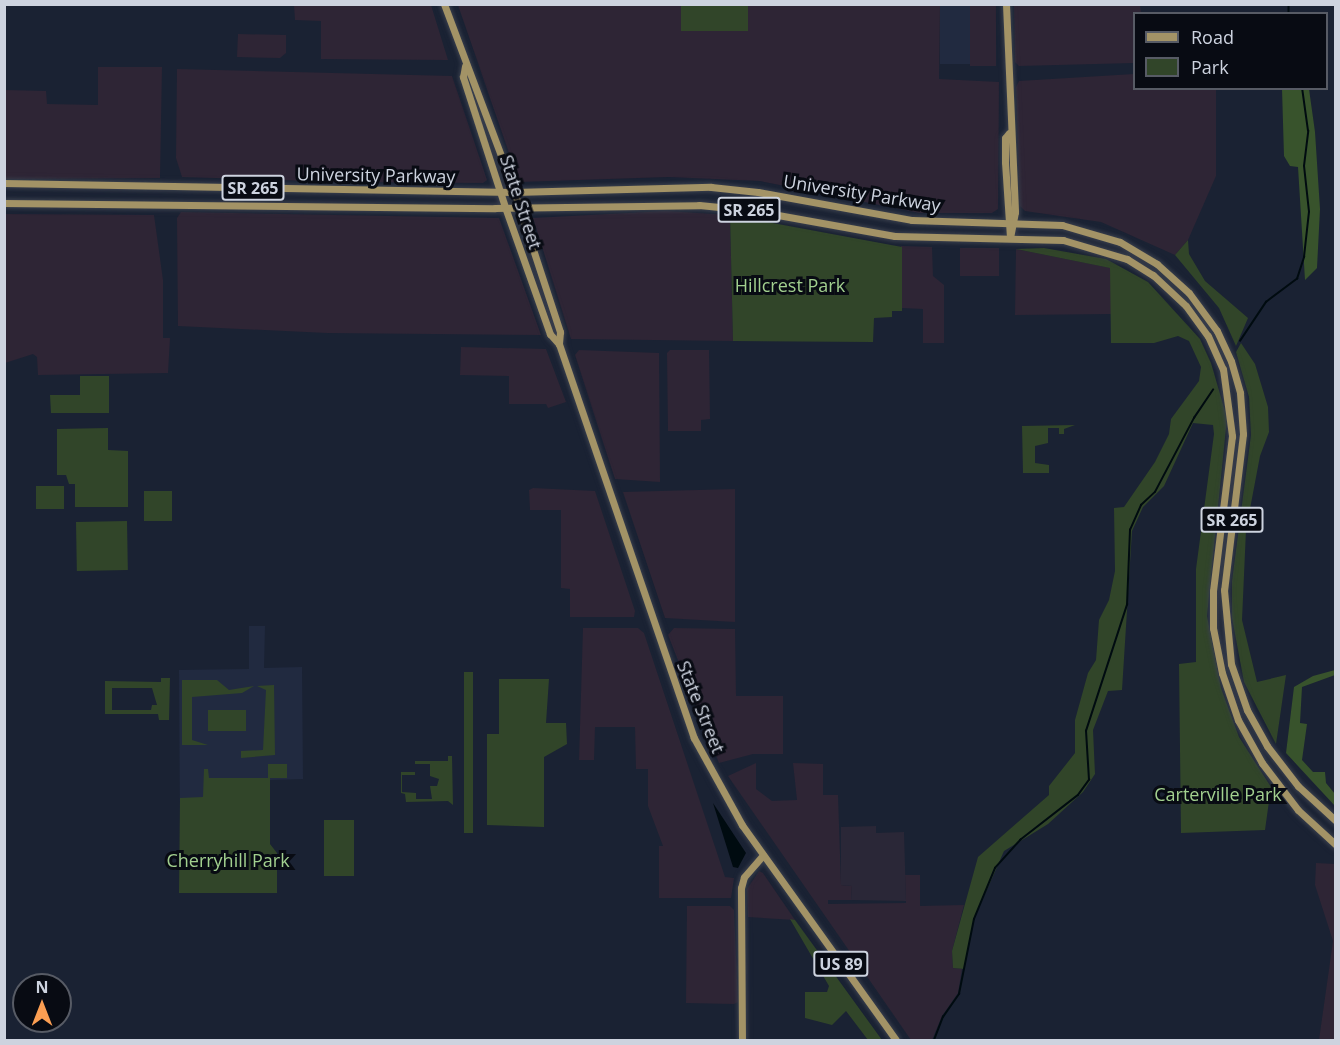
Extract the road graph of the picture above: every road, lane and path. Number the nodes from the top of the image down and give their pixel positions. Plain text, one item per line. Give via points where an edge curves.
1 (444, 4) edge
2 (1006, 4) edge
3 (465, 66) junction
4 (1009, 133) junction
5 (4, 183) edge
6 (501, 192) junction
7 (514, 192) junction
8 (4, 203) edge
9 (505, 207) junction
10 (519, 207) junction
11 (1006, 223) junction
12 (1015, 223) junction
13 (1010, 238) junction
14 (559, 344) junction
15 (1335, 821) edge
16 (1335, 845) edge
17 (764, 855) junction
18 (742, 1041) edge
19 (896, 1041) edge

1 - 3 main road, State Street / US 89
2 - 4 main road
3 - 6 main road, State Street / US 89 via 463,77
3 - 7 main road, State Street / US 89 via 474,76
4 - 11 main road via 1005,138
4 - 12 main road via 1013,142
5 - 6 main road, University Parkway / SR 265
6 - 7 main road, University Parkway / SR 265
6 - 9 main road, State Street / US 89
7 - 10 main road, State Street / US 89
7 - 11 main road, University Parkway / SR 265 via 711,187 912,220
8 - 9 main road, University Parkway / SR 265
9 - 10 main road, University Parkway / SR 265
9 - 14 main road, State Street / US 89 via 550,334
10 - 13 main road, University Parkway / SR 265 via 699,205 750,210 894,236
10 - 14 main road, State Street / US 89 via 560,332
11 - 12 main road, University Parkway / SR 265
11 - 13 main road
12 - 13 main road
12 - 15 main road, University Parkway / SR 265 via 1074,228 1135,250 1181,285 1222,341 1238,385 1243,426 1224,584 1224,624 1231,664 1245,705 1267,746 1298,786
13 - 16 main road, University Parkway / SR 265 via 1075,242 1132,262 1178,297 1212,344 1226,380 1232,425 1213,591 1214,628 1222,673 1238,720 1262,763 1298,810
14 - 17 main road, State Street / US 89 via 684,714 715,779
17 - 18 main road via 744,877 741,901
17 - 19 main road, State Street / US 89

